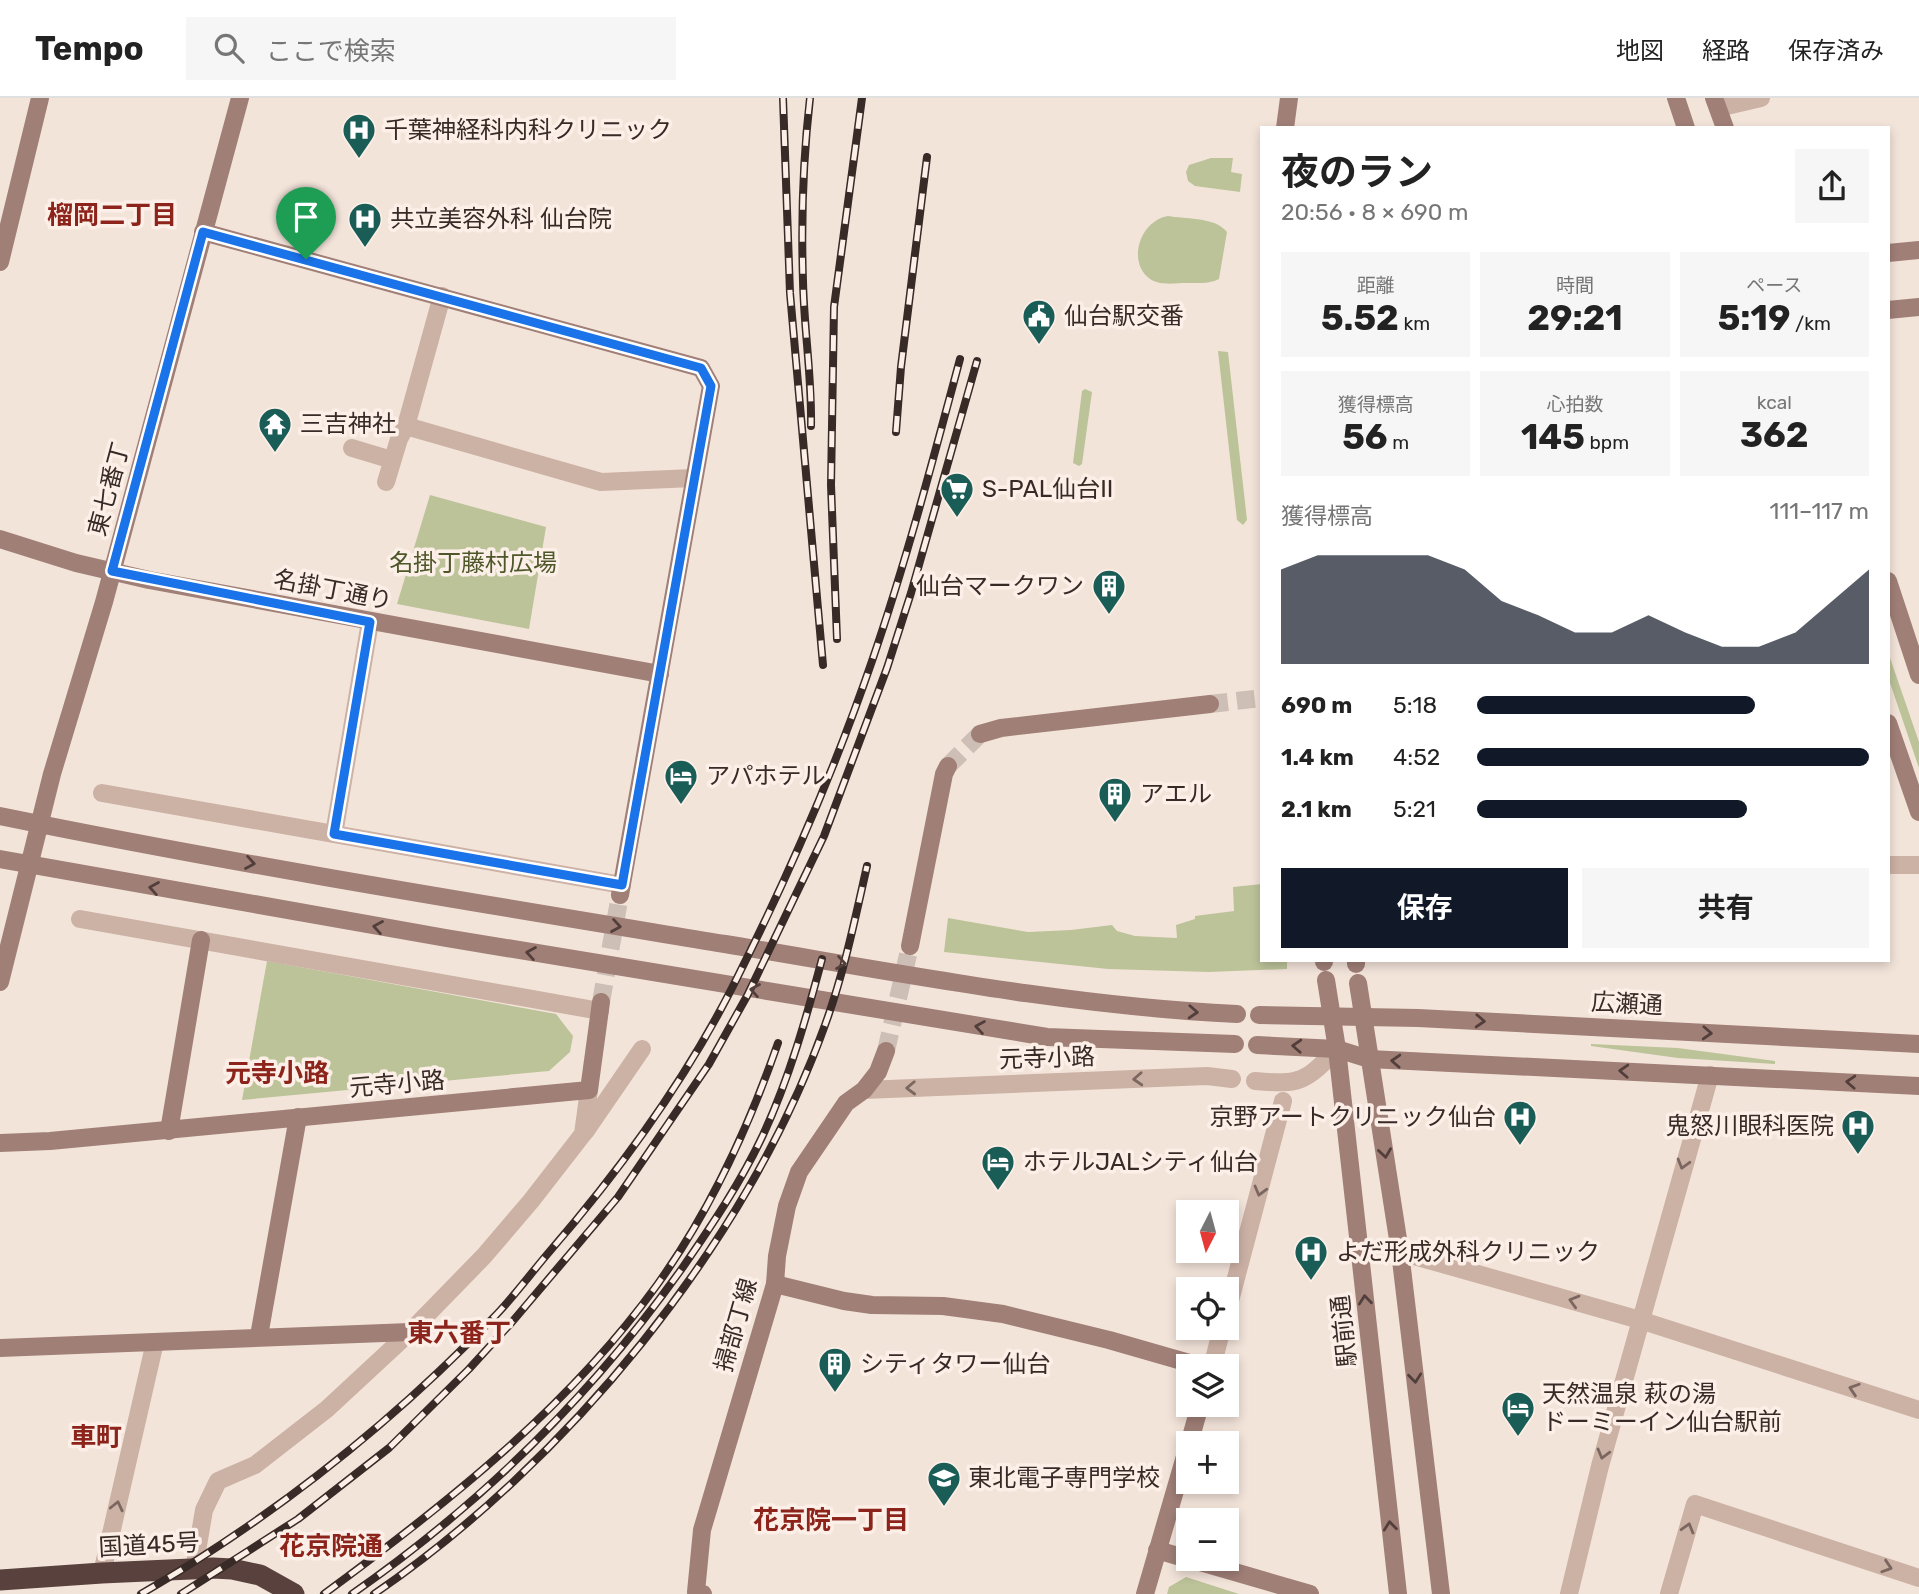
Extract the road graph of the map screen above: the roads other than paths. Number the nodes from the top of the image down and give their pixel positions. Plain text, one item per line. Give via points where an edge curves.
1 (40, 98) edge
2 (240, 98) edge
3 (1289, 98) edge
4 (1676, 98) edge
5 (1761, 98) edge
6 (1716, 103) edge
7 (1285, 126) edge
8 (1685, 126) edge
9 (1724, 126) edge
10 (203, 232) junction
11 (1919, 250) edge
12 (1890, 253) edge
13 (0, 262) edge
14 (442, 296) junction
15 (1919, 307) edge
16 (1890, 310) edge
17 (406, 426) junction
18 (352, 448) dead end
19 (392, 460) junction
20 (693, 478) junction
21 (386, 482) dead end
22 (0, 539) edge
23 (112, 571) junction
24 (1890, 587) edge
25 (370, 622) junction
26 (660, 674) junction
27 (1919, 675) edge
28 (1210, 704) tunnel mouth
29 (1890, 729) edge
30 (981, 734) tunnel mouth
31 (948, 766) tunnel mouth
32 (102, 793) dead end
33 (1919, 812) edge
34 (0, 816) edge
35 (39, 824) junction
36 (334, 834) junction
37 (0, 859) edge
38 (29, 865) junction
39 (1890, 865) edge
40 (1919, 865) edge
41 (80, 919) dead end
42 (201, 940) junction
43 (910, 946) tunnel mouth
44 (1325, 968) edge
45 (0, 982) edge
46 (1359, 983) dead end
47 (1237, 1014) dead end
48 (1259, 1015) dead end
49 (1331, 1018) junction
50 (1363, 1018) junction
51 (1235, 1044) dead end
52 (1919, 1044) edge
53 (1257, 1045) dead end
54 (642, 1049) dead end
55 (1336, 1049) junction
56 (886, 1051) tunnel mouth
57 (1369, 1059) junction
58 (1710, 1075) junction
59 (1233, 1079) dead end
60 (1255, 1080) dead end
61 (1919, 1086) edge
62 (589, 1090) junction
63 (864, 1090) junction
64 (1284, 1091) junction
65 (298, 1117) junction
66 (169, 1131) junction
67 (583, 1134) junction
68 (0, 1143) edge
69 (1400, 1252) junction
70 (1236, 1277) edge
71 (775, 1284) junction
72 (1640, 1320) junction
73 (410, 1332) junction
74 (259, 1336) junction
75 (155, 1342) junction
76 (0, 1348) edge
77 (1176, 1359) edge
78 (1919, 1410) edge
79 (1176, 1488) edge
80 (1157, 1550) junction
81 (1176, 1555) edge
82 (194, 1569) junction
83 (1230, 1571) edge
84 (102, 1573) junction
85 (1919, 1577) edge
86 (0, 1580) edge
87 (287, 1590) edge
88 (699, 1593) edge
89 (1145, 1594) edge
90 (1310, 1594) edge
91 (1398, 1594) edge
92 (1441, 1594) edge
93 (1569, 1594) edge
94 (1669, 1594) edge

1 - 13 street
2 - 10 street, 東七番丁
3 - 7 street
4 - 8 street
5 - 6 street
6 - 9 street
10 - 14 street
10 - 23 street, 東七番丁
11 - 12 street
14 - 17 street
14 - 20 street via 701,368 711,386
15 - 16 street
17 - 19 street
17 - 20 street via 601,482
18 - 19 street
19 - 21 street
20 - 26 street
22 - 23 street, 名掛丁通り
23 - 25 street, 名掛丁通り
23 - 35 street, 東七番丁
24 - 27 street
25 - 26 street, 名掛丁通り
25 - 36 street
26 - 36 street via 621,890
28 - 30 street
29 - 33 street
31 - 43 street
32 - 36 street
34 - 35 street
35 - 38 street, 東七番丁
35 -> 47 street via 452,900 1052,997
37 - 38 street
38 - 45 street, 東七番丁
51 -> 38 street via 1047,1037
39 - 40 street
41 - 42 street
42 - 62 street via 601,1006
42 - 66 street
44 - 49 street, 駅前通
46 - 50 street
48 - 49 street, 広瀬通
49 - 50 street, 広瀬通
49 - 55 street, 駅前通
50 -> 52 street, 広瀬通
50 - 57 street
55 -> 53 street
54 - 67 street
55 - 57 street
55 - 64 street via 1308,1077
91 -> 55 street, 駅前通
56 - 63 street, 掃部丁線
58 -> 57 street
57 -> 69 street
61 -> 58 street
58 -> 72 street
59 -> 63 street, 元寺小路 via 1207,1076
60 - 64 street
62 - 65 street, 元寺小路
62 - 67 street
63 - 71 street, 掃部丁線 via 846,1103 799,1172 785,1217
64 -> 70 street
65 - 66 street, 元寺小路
65 - 74 street
66 - 68 street, 元寺小路
67 - 73 street via 484,1256
72 -> 69 street
69 -> 92 street
71 - 77 street via 844,1301 1003,1314
71 - 88 street, 掃部丁線 via 702,1530
78 -> 72 street
72 -> 93 street
73 - 74 street
73 - 82 street via 270,1455 219,1481 204,1510
74 - 75 street
75 - 76 street
84 -> 75 street
79 - 80 street
80 - 81 street
80 - 89 street
82 - 84 highway, 国道45号
82 - 87 highway, 国道45号 via 260,1575
83 - 90 street
84 - 86 highway, 国道45号
94 -> 85 street via 1695,1504

